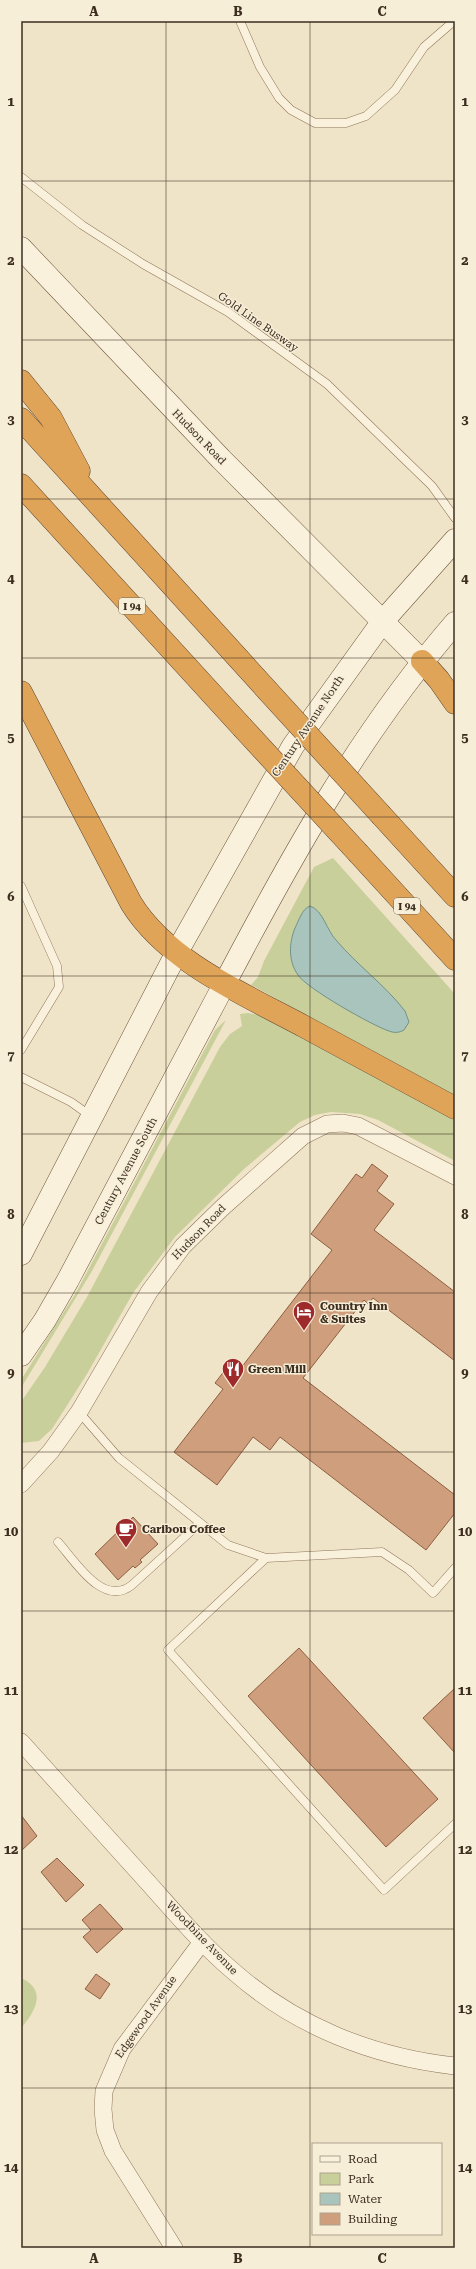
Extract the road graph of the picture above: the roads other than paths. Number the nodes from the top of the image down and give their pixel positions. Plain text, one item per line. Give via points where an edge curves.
1 (240, 21) edge
2 (454, 21) edge
3 (21, 177) edge
4 (21, 248) edge
5 (21, 381) edge
6 (21, 419) edge
7 (21, 485) edge
8 (95, 500) junction
9 (455, 518) edge
10 (455, 540) edge
11 (383, 621) junction
12 (455, 623) edge
13 (422, 661) junction
14 (21, 692) edge
15 (455, 703) edge
16 (21, 886) edge
17 (455, 896) edge
18 (177, 952) junction
19 (455, 959) edge
20 (224, 984) junction
21 (21, 1050) edge
22 (21, 1077) edge
23 (455, 1108) edge
24 (93, 1117) junction
25 (455, 1176) edge
26 (21, 1254) edge
27 (21, 1355) edge
28 (79, 1412) junction
29 (22, 1482) edge
30 (200, 1523) junction
31 (58, 1542) dead end
32 (266, 1558) junction
33 (455, 1568) edge
34 (21, 1742) edge
35 (455, 1824) edge
36 (202, 1942) junction
37 (455, 2066) edge
38 (174, 2248) edge

1 - 2 lane via 260,67 279,98 292,110 315,123 346,123 366,116 395,90 424,47
3 - 9 lane, Gold Line Busway via 82,225 143,264 228,312 327,384 432,486
4 - 11 main road, Hudson Road via 226,464
5 - 8 highway via 51,418
6 - 8 highway
7 - 19 highway, I 94, bridge
8 - 17 highway, bridge
10 - 11 main road, Century Avenue North
11 - 13 main road, Hudson Road
11 - 18 main road, Century Avenue North via 293,746
12 - 13 main road
13 - 15 highway
13 - 20 main road via 370,732 332,790 276,886
14 - 18 highway via 137,912 156,935
16 - 21 lane via 57,966 59,987
18 - 20 highway
18 - 24 main road
20 - 23 highway
20 - 27 main road, Century Avenue South via 68,1280
22 - 24 lane via 71,1102
24 - 26 main road
25 - 28 street, Hudson Road via 358,1126 336,1123 310,1131 223,1206 171,1261 140,1305
28 - 29 street, Hudson Road via 51,1451
28 - 30 lane via 119,1458
30 - 31 lane via 135,1582 119,1591 107,1590 95,1583
30 - 32 lane via 228,1545
32 - 33 lane via 382,1552 409,1570 433,1592
32 - 35 lane via 168,1650 384,1890
34 - 36 street, Woodbine Avenue
36 - 37 street, Woodbine Avenue via 261,1994 290,2013 324,2030 384,2053
36 - 38 street, Edgewood Avenue via 122,2049 104,2091 105,2130 112,2151

